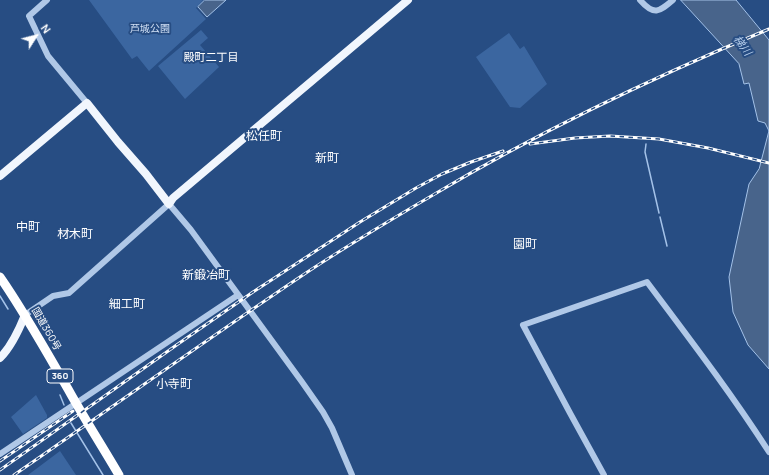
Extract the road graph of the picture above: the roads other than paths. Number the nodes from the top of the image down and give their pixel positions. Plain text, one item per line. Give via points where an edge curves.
1 (47, 0) edge
2 (408, 0) edge
3 (640, 0) edge
4 (673, 0) edge
5 (87, 104) junction
6 (0, 176) edge
7 (169, 204) junction
8 (0, 277) edge
9 (238, 295) junction
10 (25, 315) junction
11 (0, 358) edge
12 (76, 404) junction
13 (769, 452) edge
14 (0, 454) edge
15 (120, 475) edge
16 (352, 475) edge
17 (604, 475) edge

1 - 5 street via 29,16 48,56
2 - 7 main road
3 - 4 street via 653,10 659,10
5 - 6 main road
5 - 7 main road
7 - 9 street
7 - 10 street via 69,293 53,296
8 - 10 highway, 国道360号 / 360
9 - 12 street
9 - 16 street via 323,412
10 - 11 main road
10 - 12 highway, 国道360号 / 360
12 - 14 street
12 - 15 highway, 国道360号 / 360
13 - 17 street via 746,416 647,282 523,325

